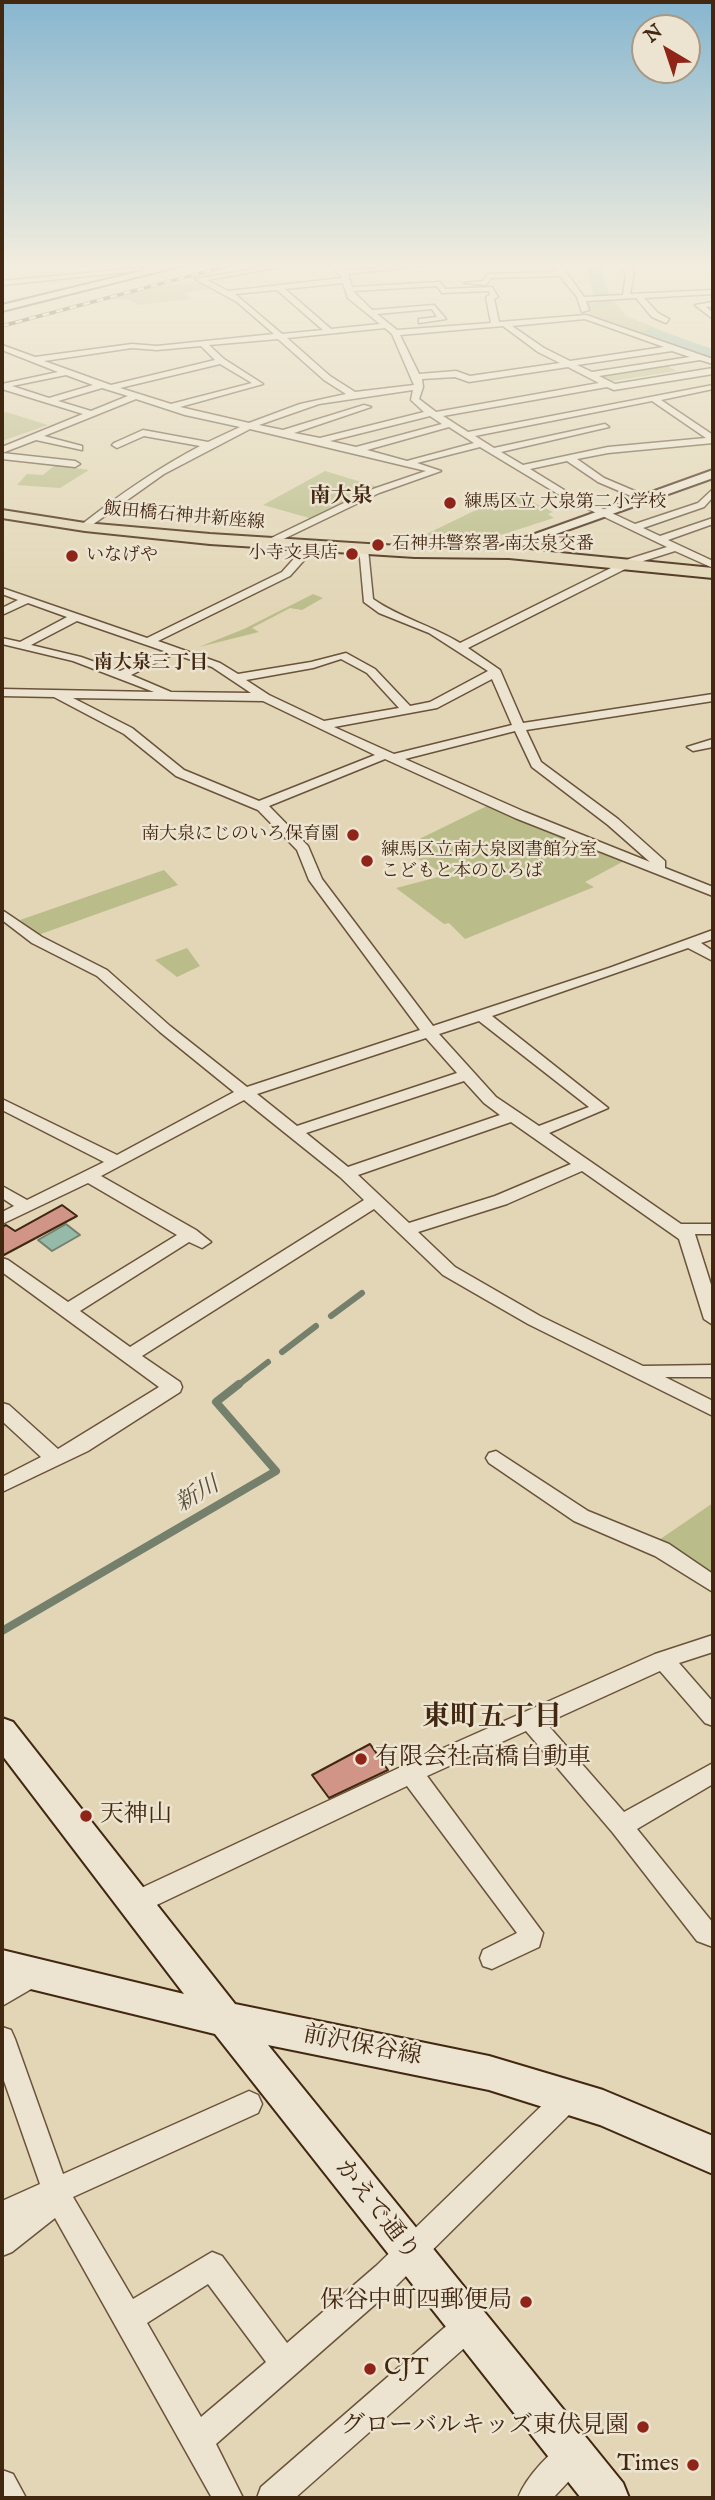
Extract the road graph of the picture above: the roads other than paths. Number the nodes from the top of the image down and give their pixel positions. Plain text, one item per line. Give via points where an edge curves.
1 (23, 382) edge
2 (90, 382) edge
3 (130, 382) edge
4 (255, 382) edge
5 (332, 382) edge
6 (418, 382) edge
7 (522, 382) edge
8 (603, 382) edge
9 (654, 382) edge
10 (607, 384) junction
11 (106, 387) junction
12 (419, 387) junction
13 (713, 387) edge
14 (26, 394) junction
15 (136, 396) junction
16 (551, 396) junction
17 (354, 397) junction
18 (14, 398) dead end
19 (653, 398) junction
20 (47, 401) junction
21 (171, 407) junction
22 (367, 407) junction
23 (569, 407) dead end
24 (88, 413) junction
25 (580, 413) junction
26 (433, 414) junction
27 (387, 422) junction
28 (451, 424) junction
29 (243, 426) junction
30 (283, 433) junction
31 (470, 434) junction
32 (33, 436) junction
33 (713, 439) edge
34 (321, 441) junction
35 (59, 443) junction
36 (484, 443) junction
37 (117, 445) dead end
38 (209, 445) junction
39 (79, 448) dead end
40 (2, 450) edge
41 (357, 450) junction
42 (496, 450) junction
43 (2, 456) edge
44 (25, 458) junction
45 (569, 458) junction
46 (411, 462) junction
47 (75, 464) dead end
48 (521, 468) junction
49 (713, 474) edge
50 (713, 492) edge
51 (641, 497) junction
52 (701, 505) junction
53 (713, 509) edge
54 (598, 512) junction
55 (2, 514) edge
56 (713, 521) edge
57 (85, 527) junction
58 (633, 528) junction
59 (658, 540) junction
60 (269, 543) junction
61 (311, 546) junction
62 (673, 548) junction
63 (363, 549) junction
64 (492, 552) junction
65 (627, 564) junction
66 (713, 565) edge
67 (713, 573) edge
68 (2, 591) edge
69 (26, 600) junction
70 (2, 612) edge
71 (74, 618) junction
72 (2, 641) edge
73 (149, 641) junction
74 (22, 645) junction
75 (462, 647) junction
76 (174, 650) junction
77 (496, 672) junction
78 (122, 675) junction
79 (235, 678) junction
80 (2, 693) edge
81 (57, 694) junction
82 (171, 694) junction
83 (265, 697) junction
84 (713, 697) edge
85 (408, 710) junction
86 (323, 725) junction
87 (519, 728) junction
88 (713, 743) edge
89 (693, 747) dead end
90 (389, 756) junction
91 (259, 805) junction
92 (658, 869) junction
93 (713, 892) edge
94 (2, 914) edge
95 (16, 925) junction
96 (2, 933) edge
97 (713, 934) edge
98 (690, 943) junction
99 (713, 957) edge
100 (481, 1015) junction
101 (428, 1031) junction
102 (466, 1075) junction
103 (244, 1093) junction
104 (2, 1104) edge
105 (512, 1116) junction
106 (294, 1132) junction
107 (536, 1133) junction
108 (117, 1162) junction
109 (583, 1165) junction
110 (346, 1173) junction
111 (89, 1176) junction
112 (2, 1191) edge
113 (376, 1200) junction
114 (27, 1207) junction
115 (2, 1219) edge
116 (677, 1229) junction
117 (713, 1229) edge
118 (407, 1230) junction
119 (2, 1264) edge
120 (69, 1310) junction
121 (713, 1319) edge
122 (130, 1355) junction
123 (713, 1371) edge
124 (644, 1375) junction
125 (713, 1409) edge
126 (2, 1410) edge
127 (55, 1458) junction
128 (496, 1458) dead end
129 (2, 1485) edge
130 (713, 1584) edge
131 (713, 1643) edge
132 (663, 1660) junction
133 (713, 1717) edge
134 (530, 1720) junction
135 (2, 1731) edge
136 (411, 1773) junction
137 (713, 1773) edge
138 (621, 1826) junction
139 (133, 1904) junction
140 (713, 1936) edge
141 (492, 1958) dead end
142 (2, 1966) edge
143 (36, 1973) junction
144 (2, 1994) edge
145 (225, 2020) junction
146 (2, 2039) edge
147 (570, 2096) junction
148 (248, 2104) dead end
149 (713, 2155) edge
150 (58, 2194) junction
151 (2, 2215) edge
152 (2, 2242) edge
153 (410, 2253) junction
154 (128, 2318) junction
155 (469, 2325) junction
156 (285, 2364) junction
157 (198, 2440) junction
158 (573, 2454) junction
159 (2, 2485) edge
160 (11, 2498) edge
161 (228, 2498) edge
162 (272, 2498) edge
163 (533, 2498) edge
164 (608, 2498) edge

1 - 14 street via 2,386
2 - 11 street
3 - 11 street
4 - 21 street via 259,384
5 - 17 street
6 - 12 street
7 - 16 street
8 - 10 street
9 - 10 street via 619,388
10 - 16 street
11 - 15 street
11 - 20 street
12 - 17 street
12 - 26 street via 415,400
13 - 19 street
14 - 18 street
14 - 20 street
15 - 21 street
15 - 24 street
16 - 26 street
17 - 22 street
17 - 29 street via 303,406
19 - 25 street
19 - 33 street
20 - 24 street
21 - 29 street
22 - 27 street
22 - 30 street
23 - 25 street
24 - 32 street
25 - 31 street
25 - 42 street via 606,427
26 - 27 street
26 - 28 street
27 - 34 street
28 - 31 street
28 - 41 street
29 - 30 street
29 - 38 street
30 - 34 street
31 - 36 street
32 - 35 street
32 - 40 street
33 - 45 street
34 - 41 street
35 - 39 street
35 - 44 street
36 - 42 street
36 - 46 street
37 - 38 street via 146,433
38 - 57 street via 121,497
41 - 46 street
42 - 48 street
43 - 44 street
44 - 47 street
45 - 48 street
45 - 51 street via 601,480
46 - 60 street via 436,471 376,491
48 - 54 street
49 - 51 street
50 - 52 street
51 - 54 street
52 - 53 street
52 - 58 street
54 - 58 street
54 - 64 street
55 - 57 main road, 飯田橋石神井新座線
56 - 59 street
57 - 60 main road, 飯田橋石神井新座線
58 - 59 street
59 - 62 street
60 - 61 main road, 飯田橋石神井新座線
61 - 63 main road, 飯田橋石神井新座線
61 - 73 street via 286,574
62 - 65 street
62 - 66 street
63 - 64 main road, 飯田橋石神井新座線
63 - 75 street via 368,600
64 - 65 main road
65 - 67 main road
65 - 75 street
68 - 69 street
69 - 70 street
69 - 71 street
71 - 73 street
71 - 74 street
72 - 74 street
73 - 76 street
74 - 78 street
75 - 77 street
76 - 78 street
76 - 79 street via 216,665
77 - 85 street via 433,705
77 - 87 street
78 - 82 street
79 - 83 street
79 - 85 street via 342,655 371,671
80 - 81 street
81 - 82 street
81 - 91 street via 128,730 180,773
82 - 83 street
83 - 86 street
84 - 87 street
85 - 86 street
86 - 90 street
87 - 90 street
87 - 92 street via 536,764 638,843 660,864
88 - 89 street
90 - 91 street
90 - 92 street via 520,815
91 - 101 street via 303,849 316,880
92 - 93 street
94 - 95 street
95 - 96 street
95 - 103 street via 102,973
97 - 98 street
98 - 99 street
98 - 100 street
100 - 101 street
100 - 107 street via 600,1108
101 - 102 street
101 - 103 street
102 - 105 street
102 - 106 street
103 - 106 street
103 - 108 street
104 - 108 street
105 - 107 street
105 - 110 street
106 - 110 street
107 - 109 street
108 - 111 street
109 - 116 street
109 - 118 street via 501,1200
110 - 113 street
111 - 114 street
111 - 120 street via 196,1238
112 - 114 street
113 - 118 street
113 - 122 street
114 - 115 street
116 - 117 street
116 - 121 street via 687,1236 696,1257
118 - 124 street via 459,1277
119 - 120 street
120 - 122 street
122 - 127 street via 173,1387 117,1425
123 - 124 street via 649,1371
124 - 125 street
126 - 127 street
127 - 129 street
128 - 130 street via 581,1516 662,1549
131 - 132 street
132 - 133 street
132 - 134 street
134 - 136 street
134 - 138 street
135 - 139 street, かえで通り
136 - 139 street
136 - 141 street via 531,1933 530,1939
137 - 138 street
138 - 140 street
139 - 145 street, かえで通り
142 - 143 street, 前沢保谷線
143 - 144 street
143 - 145 street, 前沢保谷線
145 - 147 street, 前沢保谷線 via 489,2073
145 - 153 street, かえで通り
146 - 150 street
147 - 149 street, 前沢保谷線
147 - 153 street
148 - 150 street
150 - 151 street
150 - 152 street
150 - 154 street
153 - 155 street, かえで通り
153 - 156 street
154 - 156 street via 212,2266
154 - 157 street
155 - 158 street, かえで通り
155 - 162 street
156 - 157 street
157 - 161 street
158 - 163 street
158 - 164 street, かえで通り
159 - 160 street

